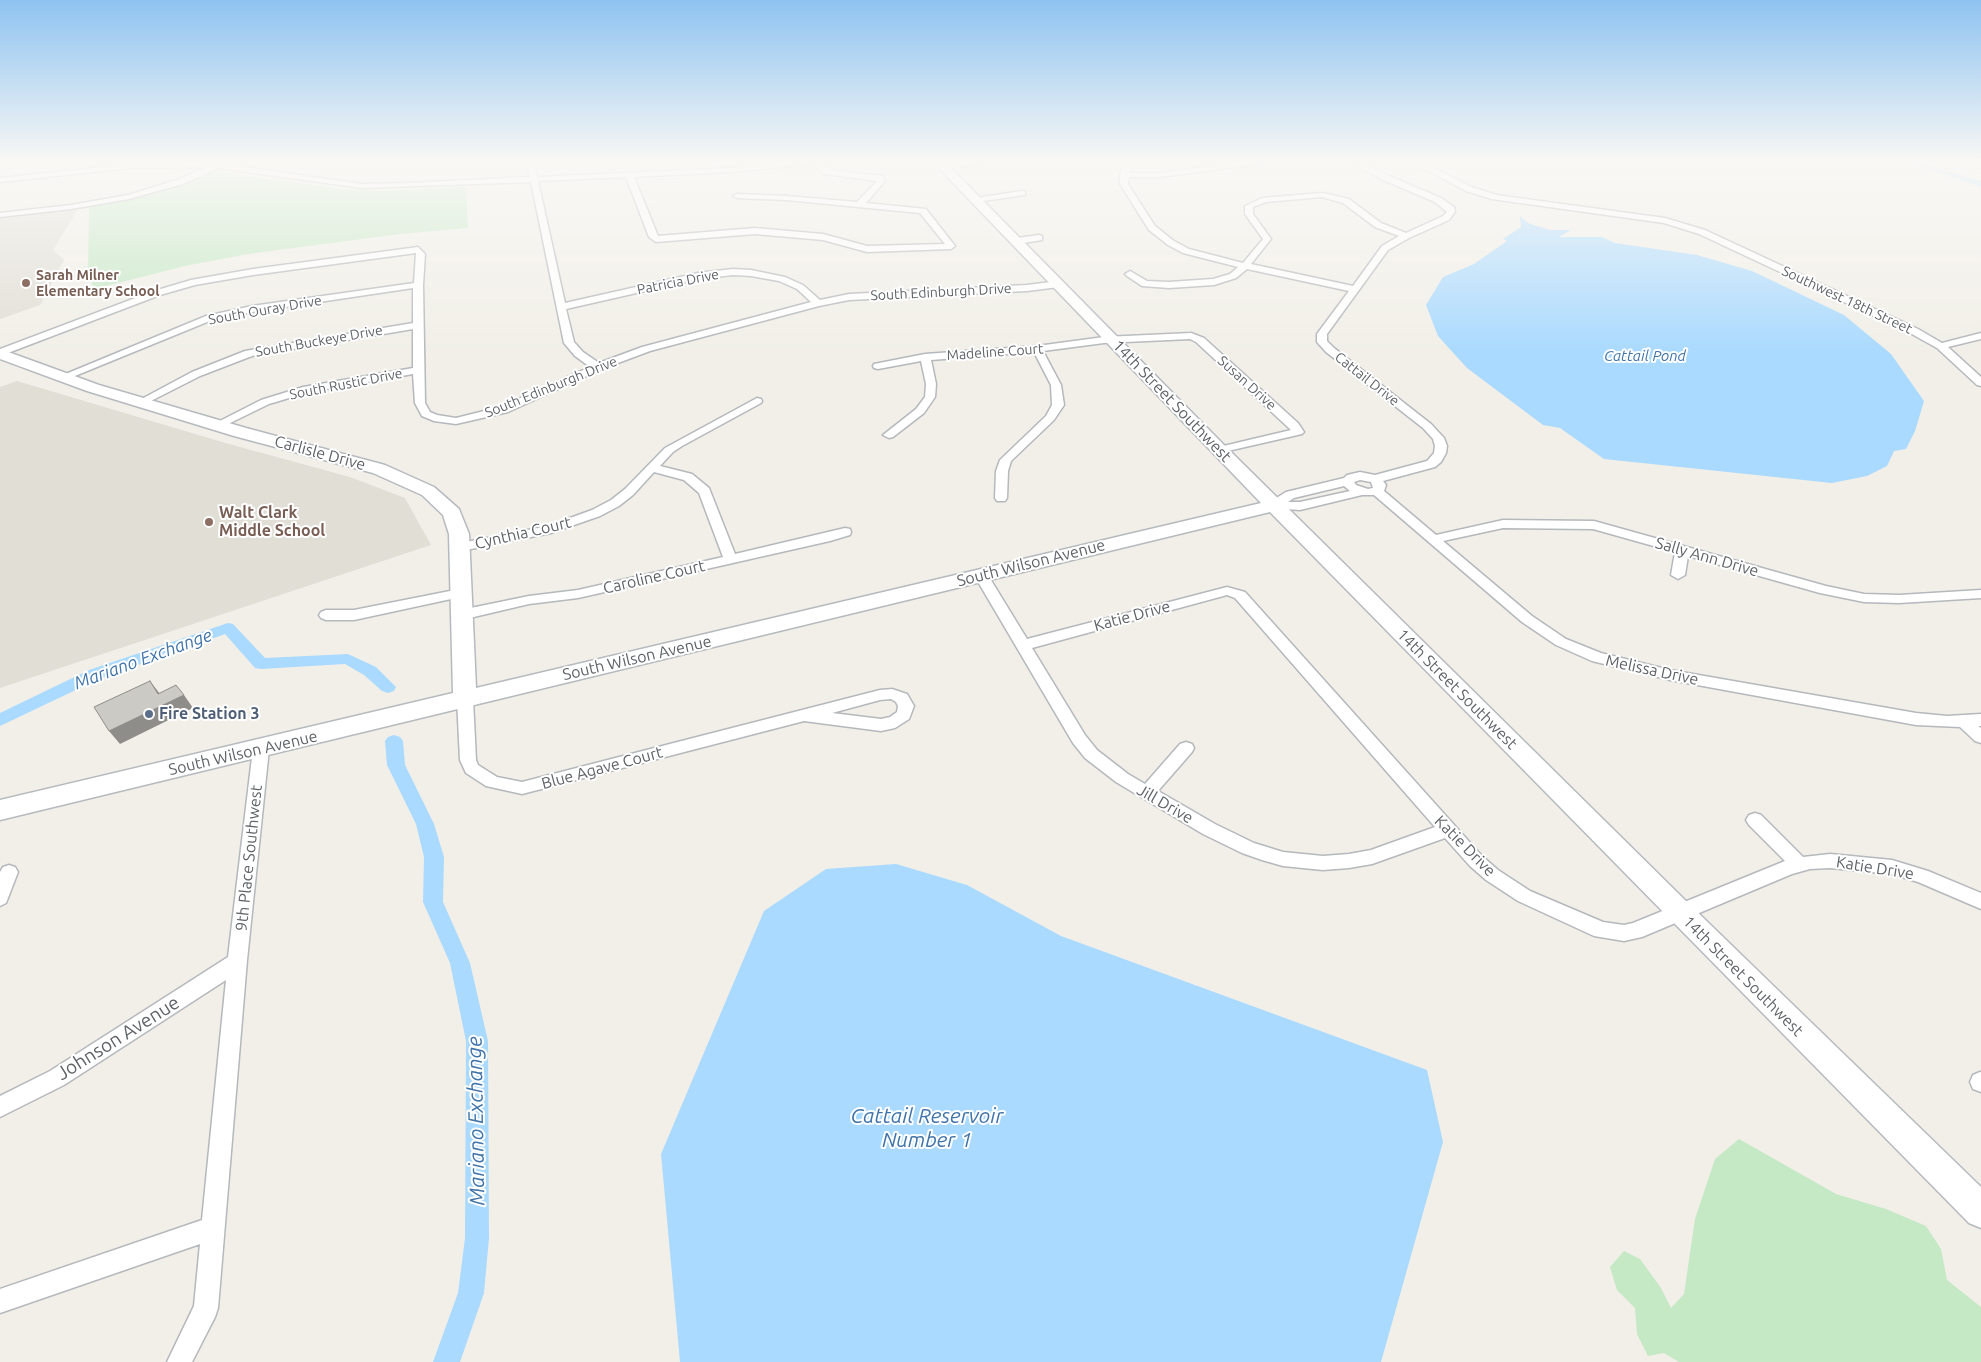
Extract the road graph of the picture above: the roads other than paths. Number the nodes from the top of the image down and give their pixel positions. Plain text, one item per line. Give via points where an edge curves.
1 (544, 225) edge
2 (648, 225) edge
3 (935, 225) edge
4 (1001, 225) edge
5 (1150, 225) edge
6 (1258, 225) edge
7 (1377, 225) edge
8 (1431, 225) edge
9 (1677, 225) edge
10 (1406, 236) junction
11 (1039, 238) dead end
12 (1017, 241) junction
13 (1245, 266) junction
14 (1130, 274) dead end
15 (1058, 284) junction
16 (418, 285) junction
17 (1354, 289) junction
18 (818, 303) junction
19 (562, 307) junction
20 (418, 325) junction
21 (1981, 336) edge
22 (1112, 340) junction
23 (1940, 346) junction
24 (1036, 349) junction
25 (0, 354) edge
26 (925, 357) junction
27 (878, 366) dead end
28 (598, 368) junction
29 (418, 370) junction
30 (61, 378) junction
31 (1981, 383) edge
32 (757, 401) dead end
33 (141, 402) junction
34 (220, 424) junction
35 (890, 435) dead end
36 (1219, 450) junction
37 (652, 468) junction
38 (1348, 481) junction
39 (1376, 485) junction
40 (1361, 492) junction
41 (1001, 498) dead end
42 (1274, 505) junction
43 (845, 532) dead end
44 (1434, 539) junction
45 (461, 547) junction
46 (1682, 550) junction
47 (730, 559) junction
48 (981, 575) junction
49 (1678, 575) dead end
50 (460, 593) junction
51 (1981, 594) edge
52 (326, 615) dead end
53 (461, 615) junction
54 (1023, 645) junction
55 (465, 699) junction
56 (803, 715) junction
57 (1981, 720) edge
58 (1963, 721) junction
59 (1981, 737) edge
60 (1186, 748) dead end
61 (261, 749) junction
62 (1147, 793) junction
63 (0, 810) edge
64 (1755, 820) dead end
65 (1446, 830) junction
66 (1800, 864) junction
67 (9, 872) dead end
68 (0, 898) edge
69 (1981, 901) edge
70 (1678, 912) junction
71 (235, 962) junction
72 (0, 1107) edge
73 (1981, 1211) edge
74 (213, 1228) junction
75 (0, 1302) edge
76 (179, 1362) edge

1 - 19 street
2 - 3 street via 653,237 658,240 755,231 823,237 867,249 949,247 951,244
4 - 12 main road, 14th Street Southwest
5 - 13 street via 1164,239 1194,254
6 - 13 street via 1268,239
7 - 10 street
8 - 10 street, Cattail Drive
9 - 23 street, Southwest 18th Street via 1702,232
10 - 17 street, Cattail Drive via 1385,248
11 - 12 street
12 - 15 main road, 14th Street Southwest
13 - 14 street via 1233,276 1200,284 1145,284
13 - 17 street
15 - 18 street, South Edinburgh Drive via 849,297
15 - 22 main road, 14th Street Southwest
16 - 20 street, South Edinburgh Drive
16 - 25 street, South Edinburgh Drive via 421,254 418,250 231,275 157,293
16 - 30 street, South Ouray Drive via 225,314 192,324
17 - 39 street, Cattail Drive via 1324,330 1322,342 1427,426 1441,446 1437,459 1431,464
18 - 19 street, Patricia Drive via 800,286 782,279 733,272 698,276
18 - 28 street, South Edinburgh Drive via 646,349
19 - 28 street via 569,343
20 - 29 street, South Edinburgh Drive
20 - 33 street, South Buckeye Drive via 250,353 196,374
21 - 23 street
22 - 24 street, Madeline Court
22 - 36 main road, 14th Street Southwest
22 - 36 street, Susan Drive via 1196,338 1298,432
23 - 31 street, Southwest 18th Street
24 - 26 street, Madeline Court
24 - 41 street via 1056,385 1058,404 1050,418 1006,460 1002,471
25 - 30 main road, Carlisle Drive
26 - 27 street, Madeline Court
26 - 35 street via 931,384 930,397 920,411
28 - 29 street, South Edinburgh Drive via 504,410 448,421 423,411
29 - 34 street, South Rustic Drive via 307,389 265,402
30 - 33 main road, Carlisle Drive
32 - 37 street, Cynthia Court via 678,444
33 - 34 main road, Carlisle Drive
34 - 45 main road, Carlisle Drive via 379,469 415,484 428,491 452,513
36 - 42 main road, 14th Street Southwest
37 - 45 street, Cynthia Court via 615,503 584,518 551,529
37 - 47 street via 688,477 705,491
38 - 39 street, South Wilson Avenue via 1360,476
38 - 40 street via 1351,487
38 - 42 street, South Wilson Avenue via 1290,495
39 - 40 street, South Wilson Avenue
39 - 44 street, Melissa Drive
40 - 42 street, South Wilson Avenue via 1300,506
42 - 48 main road, South Wilson Avenue
42 - 70 main road, 14th Street Southwest
43 - 47 street, Caroline Court
44 - 46 street, Sally Ann Drive via 1502,524 1559,523 1594,525
44 - 58 street, Melissa Drive via 1544,631 1597,658 1670,675 1916,719
45 - 50 main road, Carlisle Drive
46 - 49 street
46 - 51 street, Sally Ann Drive via 1864,598 1881,600
47 - 53 street, Caroline Court via 578,594 529,600
48 - 54 street, Jill Drive
48 - 55 main road, South Wilson Avenue
50 - 52 street via 354,615
50 - 53 main road, Carlisle Drive
53 - 55 main road, Carlisle Drive
54 - 62 street, Jill Drive via 1079,740 1091,754
54 - 65 street, Katie Drive via 1227,591 1234,592 1249,603
55 - 56 street, Blue Agave Court via 468,760 472,769 492,782 522,788
55 - 61 main road, South Wilson Avenue
56 - 56 street, Blue Agave Court via 880,694 902,698 906,706 904,715 881,725
57 - 58 street, Melissa Drive
58 - 59 street
60 - 62 street
61 - 63 main road, South Wilson Avenue
61 - 71 street, 9th Place Southwest
62 - 65 street, Jill Drive via 1228,839 1283,859 1323,863 1372,857
64 - 66 street
65 - 70 street, Katie Drive via 1492,875 1524,896 1583,924 1624,933
66 - 69 street, Katie Drive via 1830,860 1892,867
66 - 70 street, Katie Drive
67 - 68 street
70 - 73 main road, 14th Street Southwest
71 - 72 street, Johnson Avenue via 81,1063
71 - 74 street, 9th Place Southwest
74 - 75 street
74 - 76 street, 9th Place Southwest via 206,1308

